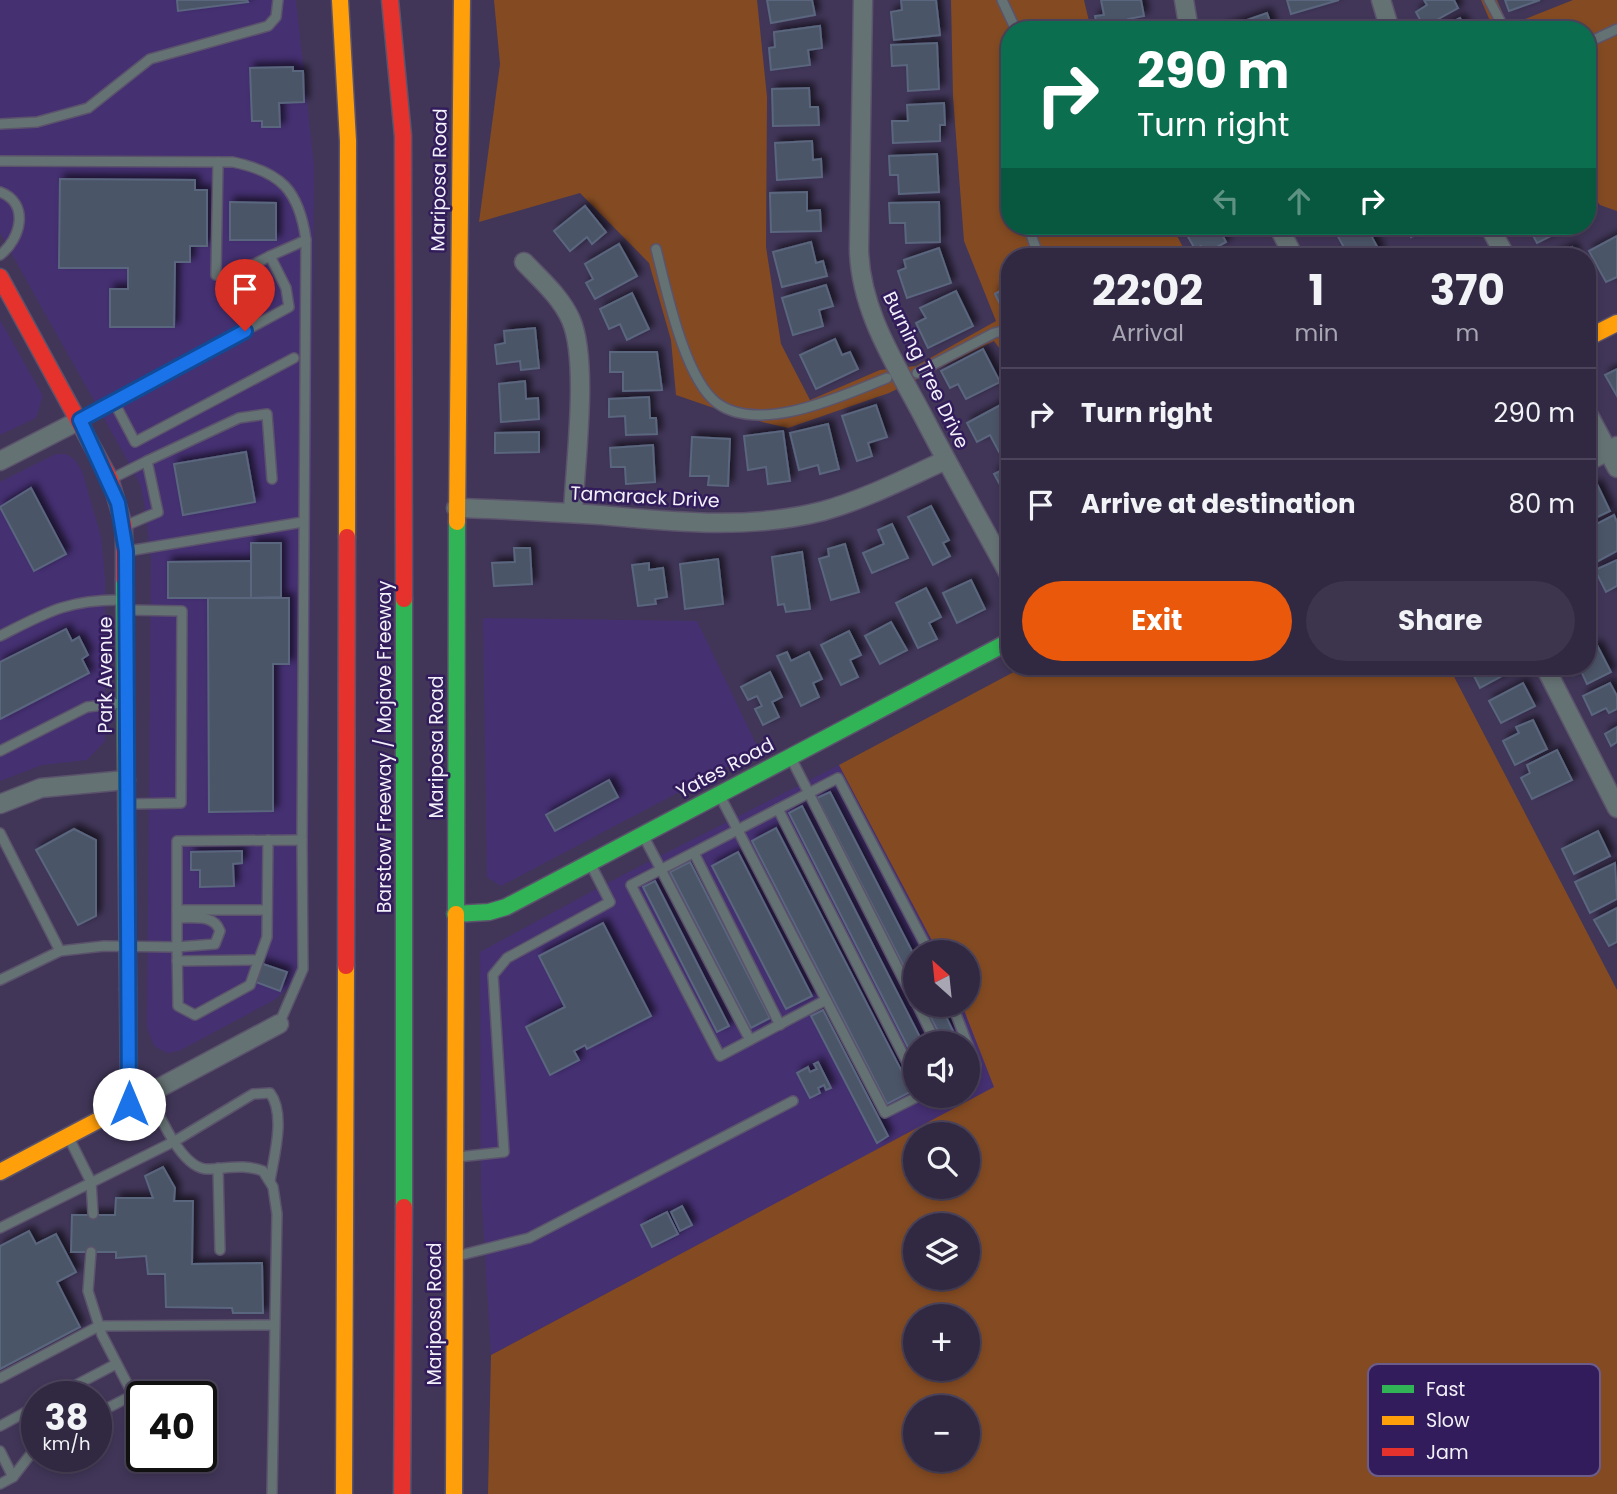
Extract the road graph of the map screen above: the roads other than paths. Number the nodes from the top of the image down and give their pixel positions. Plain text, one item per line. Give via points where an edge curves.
1 (278, 0) edge
2 (340, 0) edge
3 (390, 0) edge
4 (407, 0) edge
5 (462, 0) edge
6 (863, 0) edge
7 (1002, 0) edge
8 (1184, 0) edge
9 (1381, 0) edge
10 (1489, 0) edge
11 (1012, 21) edge
12 (1188, 21) edge
13 (1387, 21) edge
14 (1500, 21) edge
15 (1617, 29) edge
16 (1596, 39) edge
17 (0, 124) edge
18 (403, 136) junction
19 (0, 160) edge
20 (218, 162) junction
21 (0, 192) edge
22 (306, 240) junction
23 (656, 249) dead end
24 (0, 255) edge
25 (270, 256) junction
26 (524, 262) dead end
27 (1, 281) edge
28 (1617, 323) edge
29 (1001, 331) edge
30 (1596, 334) edge
31 (294, 358) dead end
32 (917, 373) dead end
33 (887, 378) dead end
34 (114, 402) junction
35 (80, 420) junction
36 (1596, 425) edge
37 (1613, 449) edge
38 (1596, 458) edge
39 (946, 460) junction
40 (0, 461) edge
41 (147, 461) junction
42 (1617, 468) edge
43 (110, 479) junction
44 (272, 479) dead end
45 (456, 508) junction
46 (573, 513) junction
47 (303, 522) junction
48 (124, 526) junction
49 (126, 551) junction
50 (1001, 560) edge
51 (126, 605) junction
52 (0, 636) edge
53 (1001, 647) edge
54 (1549, 675) edge
55 (127, 702) junction
56 (0, 751) edge
57 (790, 757) junction
58 (126, 780) junction
59 (809, 793) junction
60 (719, 794) junction
61 (2, 799) edge
62 (126, 804) junction
63 (1617, 808) edge
64 (778, 809) junction
65 (738, 830) junction
66 (0, 833) edge
67 (643, 835) junction
68 (268, 840) junction
69 (302, 840) junction
70 (694, 853) junction
71 (590, 863) junction
72 (662, 869) junction
73 (267, 910) junction
74 (177, 914) junction
75 (455, 914) junction
76 (923, 940) edge
77 (127, 947) junction
78 (177, 947) junction
79 (60, 951) junction
80 (258, 960) junction
81 (177, 961) junction
82 (903, 977) edge
83 (0, 980) edge
84 (827, 1000) junction
85 (279, 1024) joint
86 (780, 1025) junction
87 (750, 1040) junction
88 (903, 1054) edge
89 (148, 1093) junction
90 (793, 1101) dead end
91 (129, 1104) junction
92 (903, 1104) edge
93 (68, 1136) junction
94 (174, 1141) junction
95 (456, 1157) junction
96 (218, 1168) junction
97 (0, 1172) edge
98 (270, 1181) junction
99 (91, 1182) junction
100 (93, 1214) dead end
101 (0, 1228) edge
102 (220, 1250) dead end
103 (91, 1252) dead end
104 (456, 1256) junction
105 (273, 1325) junction
106 (99, 1326) junction
107 (116, 1364) junction
108 (0, 1378) edge
109 (84, 1381) edge
110 (112, 1406) edge
111 (21, 1415) edge
112 (0, 1426) edge
113 (0, 1451) edge
114 (21, 1467) edge
115 (13, 1477) junction
116 (0, 1484) edge
117 (272, 1494) edge
118 (344, 1494) edge
119 (401, 1494) edge
120 (454, 1494) edge

1 - 17 lane via 276,17 268,26 150,59 88,107 37,122
2 - 118 main road, Barstow Freeway / Mojave Freeway via 348,141
3 - 18 main road, Barstow Freeway / Mojave Freeway
4 - 18 main road
5 - 45 main road, Mariposa Road
6 - 39 street, Burning Tree Drive via 859,272 883,341
7 - 11 lane
8 - 12 street
9 - 13 street
10 - 14 lane
15 - 16 lane
18 - 119 main road, Barstow Freeway / Mojave Freeway
19 - 20 lane
20 - 22 lane via 263,168 288,188 302,212
20 - 25 lane via 216,275 226,279
21 - 24 lane via 14,201 20,219 15,237
22 - 25 lane
22 - 47 lane
23 - 33 lane via 680,340 710,396 725,408 772,414 824,403
25 - 34 lane via 286,288 289,307
26 - 46 street via 558,297 580,352
27 - 35 main road, Park Avenue
28 - 30 main road
29 - 32 lane
31 - 34 lane via 135,442
34 - 35 lane
35 - 40 street
35 - 43 main road, Park Avenue
36 - 37 street
37 - 38 street
37 - 42 street
39 - 46 street, Tamarack Drive via 823,511 768,521 703,524
39 - 50 street, Burning Tree Drive
41 - 43 lane
41 - 44 lane via 239,418 267,414
41 - 48 lane via 158,512
43 - 48 main road, Park Avenue
45 - 46 street, Tamarack Drive
45 - 75 main road, Mariposa Road
47 - 49 lane
47 - 69 lane
48 - 49 main road, Park Avenue
49 - 51 main road, Park Avenue
51 - 52 lane via 91,599 56,607
51 - 55 main road, Park Avenue
51 - 62 lane via 182,611 181,803
53 - 57 main road, Yates Road
54 - 63 street
55 - 56 lane via 87,707
55 - 58 main road, Park Avenue
57 - 59 lane
57 - 60 main road, Yates Road
58 - 61 street via 41,788
58 - 62 main road, Park Avenue
59 - 64 lane
59 - 76 lane via 838,778
59 - 82 lane
60 - 65 lane
60 - 67 main road, Yates Road
62 - 77 main road, Park Avenue
64 - 65 lane
64 - 88 lane
65 - 70 lane
65 - 84 lane
66 - 79 lane
67 - 71 main road, Yates Road
67 - 72 lane
68 - 69 lane
68 - 73 lane
68 - 74 lane via 177,841
69 - 85 lane via 303,969
70 - 72 lane
70 - 86 lane
71 - 75 main road, Yates Road via 506,907
71 - 95 lane via 610,902 508,958 493,975 504,1152
72 - 87 lane
72 - 87 lane via 631,885 720,1056
73 - 74 lane
73 - 80 lane via 267,937
74 - 78 lane
74 - 78 lane via 210,919 220,931 215,944 208,947
75 - 95 main road, Mariposa Road
77 - 78 lane
77 - 79 lane
77 - 91 main road, Park Avenue
78 - 81 lane
79 - 83 lane
80 - 81 lane
80 - 81 lane via 250,985 195,1015 178,1006
84 - 86 lane
84 - 92 lane via 885,1114
85 - 89 street
86 - 87 lane
89 - 91 street
89 - 94 lane
90 - 104 lane via 529,1238
91 - 93 main road
93 - 97 main road
93 - 99 lane
94 - 96 lane via 190,1164 207,1170
94 - 98 lane via 253,1094 270,1093 277,1102
94 - 99 lane
95 - 104 main road, Mariposa Road
96 - 98 lane via 252,1167 263,1171
96 - 102 lane
98 - 105 lane via 277,1214
99 - 100 lane
99 - 101 lane
103 - 106 lane via 88,1292
104 - 120 main road, Mariposa Road
105 - 106 lane
105 - 117 lane
106 - 107 lane
106 - 108 lane
107 - 109 lane
107 - 110 lane via 133,1395
111 - 112 lane
113 - 115 lane
114 - 115 lane
115 - 116 lane

